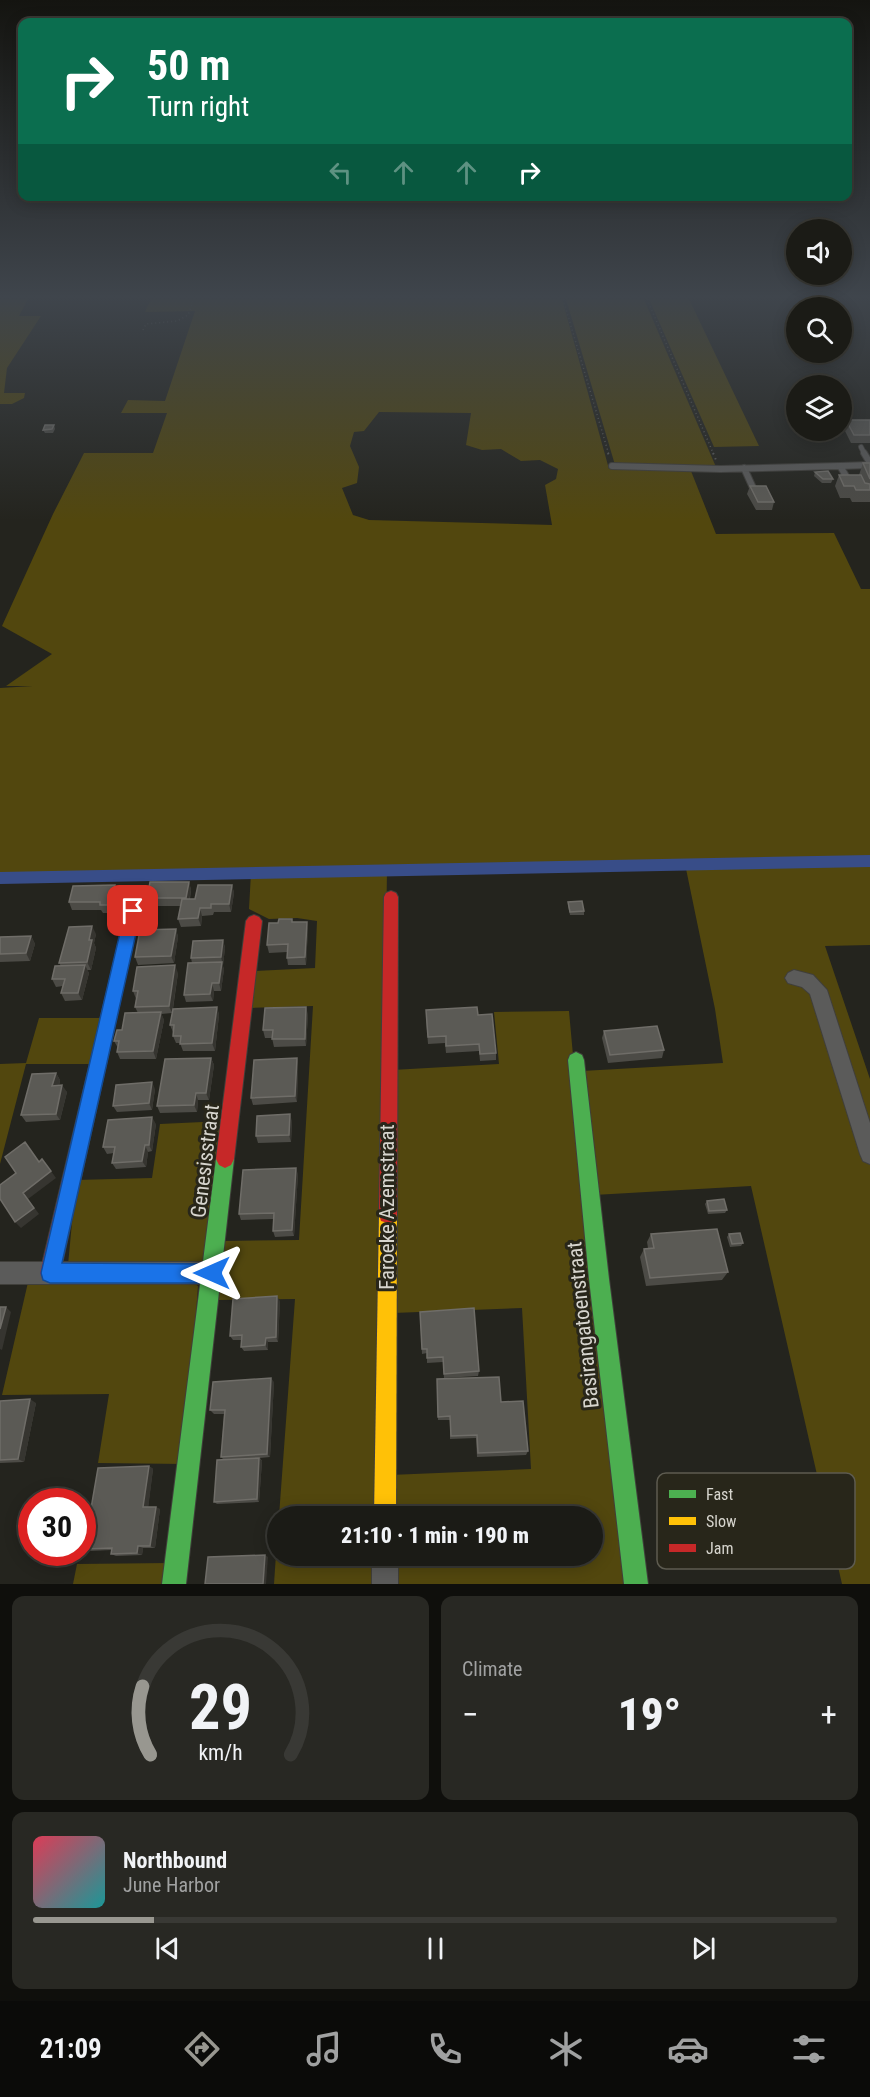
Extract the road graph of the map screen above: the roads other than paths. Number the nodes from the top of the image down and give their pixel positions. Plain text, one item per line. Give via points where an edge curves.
1 (861, 447) dead end
2 (870, 464) edge
3 (612, 466) road end
4 (840, 466) junction
5 (744, 468) junction
6 (849, 481) edge
7 (754, 490) edge
8 (391, 897) dead end
9 (133, 911) dead end
10 (254, 921) dead end
11 (794, 978) dead end
12 (576, 1060) dead end
13 (870, 1154) edge
14 (0, 1273) edge
15 (50, 1273) junction
16 (212, 1273) junction
17 (386, 1506) edge
18 (385, 1566) edge
19 (174, 1584) edge
20 (385, 1584) edge
21 (636, 1584) edge

1 - 2 lane
2 - 4 street
3 - 5 lane
4 - 5 lane
4 - 6 lane
5 - 7 lane
8 - 17 street, Faroeke Azemstraat
9 - 15 street
10 - 16 street, Genesisstraat
11 - 13 street via 807,980 818,990
12 - 21 street, Basirangatoenstraat
14 - 15 street
15 - 16 street
16 - 19 street, Genesisstraat
18 - 20 street

